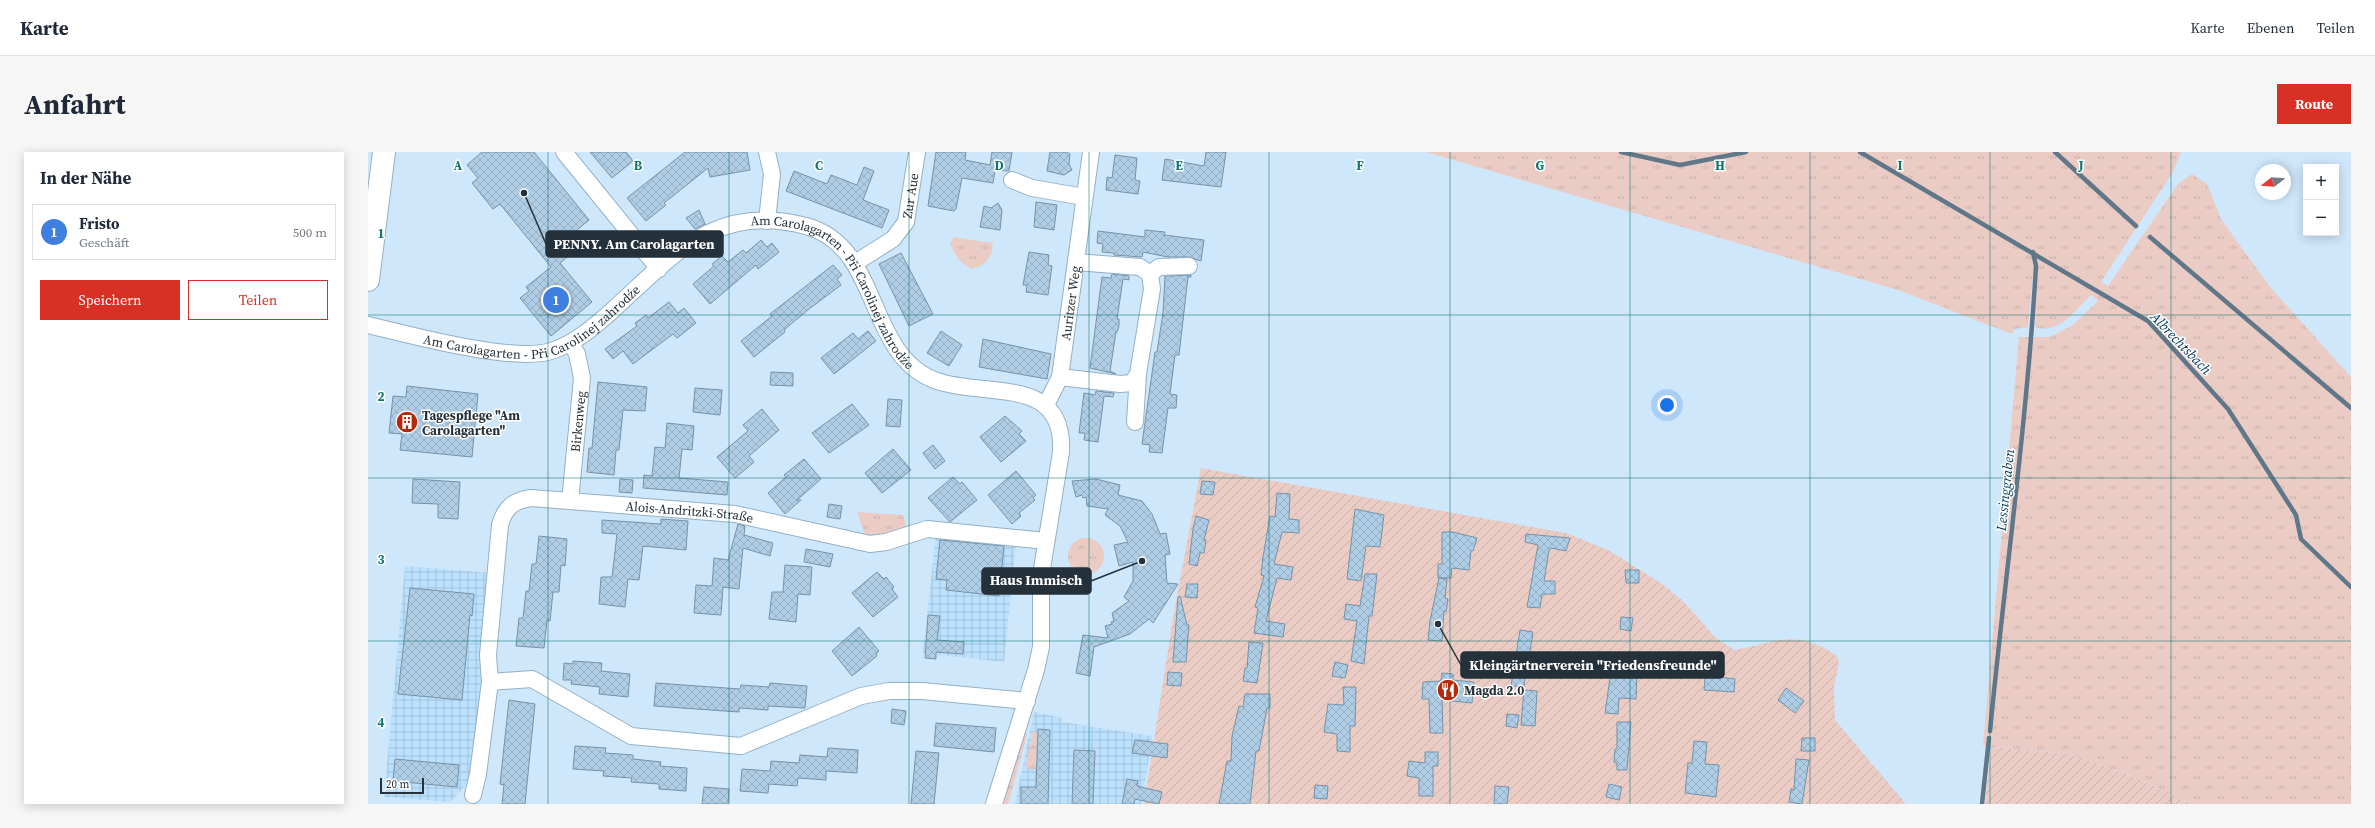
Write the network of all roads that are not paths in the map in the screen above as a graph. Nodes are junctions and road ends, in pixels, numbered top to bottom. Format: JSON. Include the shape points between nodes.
{"nodes":[{"id":1,"x":384,"y":152,"type":"edge"},
{"id":2,"x":564,"y":152,"type":"edge"},
{"id":3,"x":767,"y":152,"type":"edge"},
{"id":4,"x":917,"y":152,"type":"edge"},
{"id":5,"x":1091,"y":152,"type":"edge"},
{"id":6,"x":1012,"y":180,"type":"dead end"},
{"id":7,"x":1084,"y":197,"type":"junction"},
{"id":8,"x":767,"y":221,"type":"junction"},
{"id":9,"x":1076,"y":262,"type":"junction"},
{"id":10,"x":855,"y":263,"type":"junction"},
{"id":11,"x":1189,"y":266,"type":"dead end"},
{"id":12,"x":659,"y":269,"type":"junction"},
{"id":13,"x":1150,"y":274,"type":"junction"},
{"id":14,"x":368,"y":280,"type":"edge"},
{"id":15,"x":368,"y":325,"type":"edge"},
{"id":16,"x":571,"y":343,"type":"junction"},
{"id":17,"x":1138,"y":374,"type":"junction"},
{"id":18,"x":1060,"y":377,"type":"junction"},
{"id":19,"x":1046,"y":405,"type":"junction"},
{"id":20,"x":1135,"y":422,"type":"dead end"},
{"id":21,"x":570,"y":501,"type":"junction"},
{"id":22,"x":1046,"y":541,"type":"junction"},
{"id":23,"x":490,"y":682,"type":"junction"},
{"id":24,"x":1027,"y":701,"type":"junction"},
{"id":25,"x":473,"y":795,"type":"dead end"},
{"id":26,"x":994,"y":804,"type":"edge"}],
"edges":[{"from":1,"to":14,"type":"main road"},
{"from":2,"to":12,"type":"street"},
{"from":3,"to":8,"type":"street","via":[[772,174]]},
{"from":4,"to":10,"type":"street","name":"Zur Aue","via":[[906,222],[893,239]]},
{"from":5,"to":7,"type":"street","name":"Auritzer Weg"},
{"from":6,"to":7,"type":"street","via":[[1032,188]]},
{"from":7,"to":9,"type":"street","name":"Auritzer Weg"},
{"from":8,"to":10,"type":"street","name":"Am Carolagarten - Při Carolinej zahrodźe","via":[[786,222],[819,230],[840,244]]},
{"from":8,"to":12,"type":"street","name":"Am Carolagarten - Při Carolinej zahrodźe","via":[[746,221],[718,227],[699,237]]},
{"from":9,"to":13,"type":"street","via":[[1140,267]]},
{"from":9,"to":18,"type":"street","name":"Auritzer Weg"},
{"from":10,"to":19,"type":"street","name":"Am Carolagarten - Při Carolinej zahrodźe","via":[[897,350],[922,375],[952,385],[1033,397]]},
{"from":11,"to":13,"type":"street","via":[[1159,266]]},
{"from":12,"to":16,"type":"street","name":"Am Carolagarten - Při Carolinej zahrodźe","via":[[605,318]]},
{"from":13,"to":17,"type":"street","via":[[1152,289]]},
{"from":15,"to":16,"type":"street","name":"Am Carolagarten - Při Carolinej zahrodźe","via":[[522,354],[551,351]]},
{"from":16,"to":21,"type":"street","name":"Birkenweg","via":[[577,354],[582,378]]},
{"from":17,"to":18,"type":"street","via":[[1132,383],[1120,384]]},
{"from":17,"to":20,"type":"street"},
{"from":18,"to":19,"type":"street","name":"Auritzer Weg"},
{"from":19,"to":22,"type":"street","via":[[1056,417],[1062,434]]},
{"from":21,"to":22,"type":"street","name":"Alois-Andritzki-Straße","via":[[735,514],[870,544],[886,542],[927,529]]},
{"from":21,"to":23,"type":"street","name":"Alois-Andritzki-Straße","via":[[520,500],[512,503],[502,516],[488,655]]},
{"from":22,"to":24,"type":"street","via":[[1042,575],[1041,647]]},
{"from":23,"to":24,"type":"street","via":[[532,679],[631,736],[741,746],[861,696],[890,691],[922,691]]},
{"from":23,"to":25,"type":"street","name":"Alois-Andritzki-Straße"},
{"from":24,"to":26,"type":"street"}]}
